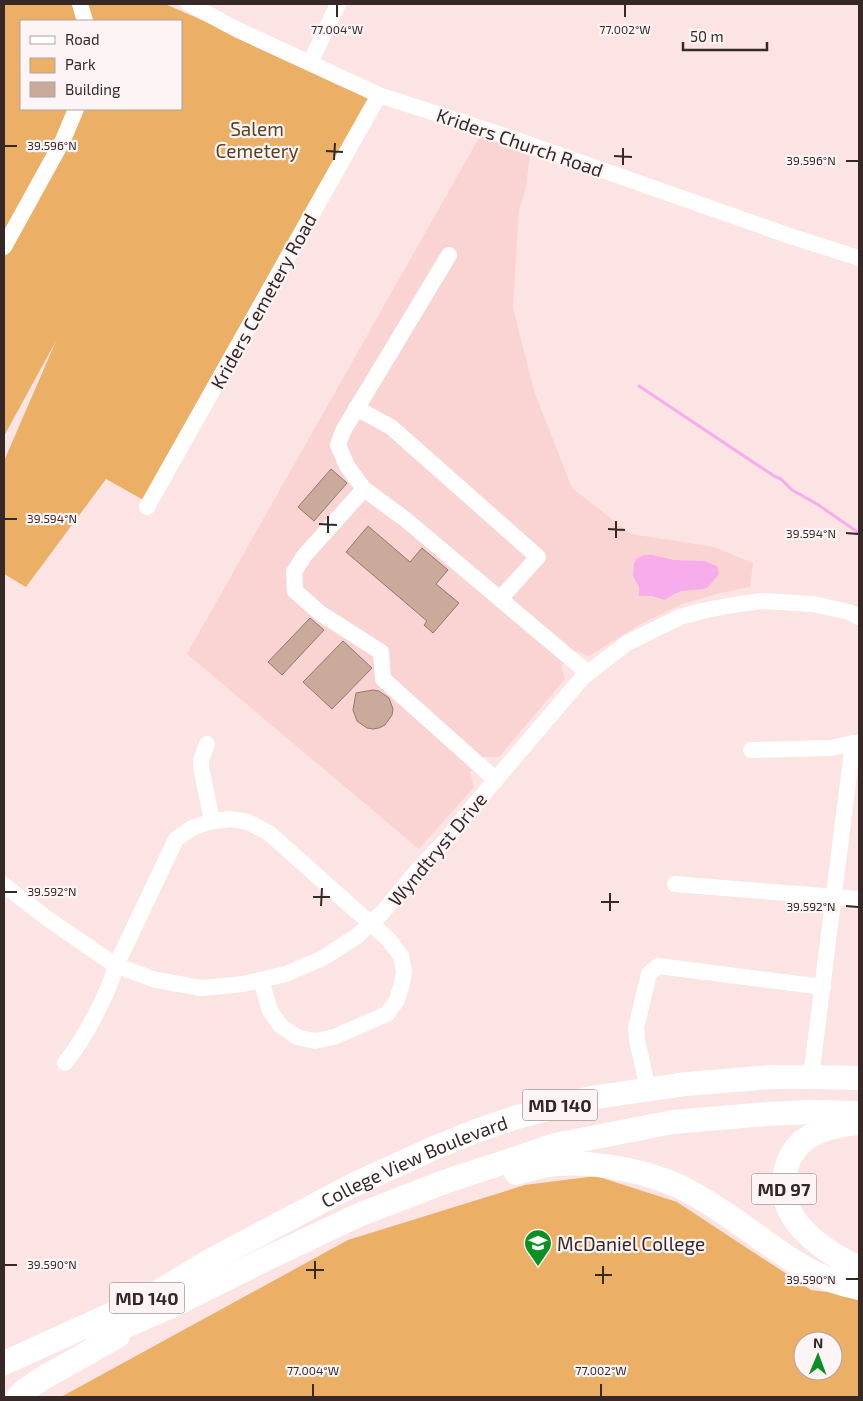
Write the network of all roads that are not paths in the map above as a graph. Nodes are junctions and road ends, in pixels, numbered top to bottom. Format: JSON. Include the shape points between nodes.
{"nodes":[{"id":1,"x":80,"y":4,"type":"edge"},
{"id":2,"x":189,"y":4,"type":"edge"},
{"id":3,"x":338,"y":4,"type":"edge"},
{"id":4,"x":85,"y":20,"type":"edge"},
{"id":5,"x":310,"y":63,"type":"junction"},
{"id":6,"x":379,"y":95,"type":"junction"},
{"id":7,"x":76,"y":110,"type":"edge"},
{"id":8,"x":4,"y":247,"type":"edge"},
{"id":9,"x":449,"y":255,"type":"dead end"},
{"id":10,"x":859,"y":258,"type":"edge"},
{"id":11,"x":356,"y":408,"type":"junction"},
{"id":12,"x":364,"y":489,"type":"junction"},
{"id":13,"x":147,"y":507,"type":"dead end"},
{"id":14,"x":500,"y":599,"type":"junction"},
{"id":15,"x":854,"y":614,"type":"edge"},
{"id":16,"x":588,"y":673,"type":"junction"},
{"id":17,"x":207,"y":744,"type":"dead end"},
{"id":18,"x":856,"y":744,"type":"edge"},
{"id":19,"x":751,"y":750,"type":"dead end"},
{"id":20,"x":496,"y":780,"type":"junction"},
{"id":21,"x":212,"y":821,"type":"junction"},
{"id":22,"x":675,"y":884,"type":"dead end"},
{"id":23,"x":4,"y":885,"type":"edge"},
{"id":24,"x":834,"y":897,"type":"junction"},
{"id":25,"x":859,"y":899,"type":"edge"},
{"id":26,"x":371,"y":923,"type":"junction"},
{"id":27,"x":116,"y":965,"type":"junction"},
{"id":28,"x":261,"y":980,"type":"junction"},
{"id":29,"x":823,"y":987,"type":"junction"},
{"id":30,"x":65,"y":1063,"type":"dead end"},
{"id":31,"x":811,"y":1077,"type":"junction"},
{"id":32,"x":859,"y":1078,"type":"edge"},
{"id":33,"x":648,"y":1089,"type":"junction"},
{"id":34,"x":859,"y":1113,"type":"edge"},
{"id":35,"x":859,"y":1123,"type":"edge"},
{"id":36,"x":859,"y":1267,"type":"edge"},
{"id":37,"x":859,"y":1288,"type":"edge"},
{"id":38,"x":206,"y":1289,"type":"junction"},
{"id":39,"x":172,"y":1306,"type":"junction"},
{"id":40,"x":4,"y":1363,"type":"edge"},
{"id":41,"x":4,"y":1380,"type":"edge"},
{"id":42,"x":18,"y":1397,"type":"edge"}],
"edges":[{"from":1,"to":4,"type":"street"},
{"from":2,"to":5,"type":"street","name":"Kriders Church Road"},
{"from":3,"to":5,"type":"street"},
{"from":5,"to":6,"type":"street","name":"Kriders Church Road"},
{"from":6,"to":10,"type":"street","name":"Kriders Church Road"},
{"from":6,"to":13,"type":"street","name":"Kriders Cemetery Road"},
{"from":7,"to":8,"type":"street","via":[[63,140]]},
{"from":9,"to":11,"type":"street"},
{"from":11,"to":12,"type":"street","via":[[338,445],[347,466]]},
{"from":11,"to":14,"type":"street","via":[[391,427],[538,558]]},
{"from":12,"to":14,"type":"street"},
{"from":12,"to":20,"type":"street","via":[[304,556],[294,572],[295,591],[320,613],[381,652],[384,679]]},
{"from":14,"to":16,"type":"street"},
{"from":15,"to":16,"type":"street","name":"Wyndtryst Drive","via":[[813,604],[763,601],[706,610],[680,617],[627,643]]},
{"from":16,"to":20,"type":"street","name":"Wyndtryst Drive"},
{"from":17,"to":21,"type":"street","via":[[201,767]]},
{"from":18,"to":19,"type":"street","via":[[831,748]]},
{"from":18,"to":24,"type":"street"},
{"from":20,"to":26,"type":"street","name":"Wyndtryst Drive"},
{"from":21,"to":26,"type":"street","via":[[248,822],[269,833]]},
{"from":21,"to":27,"type":"street","via":[[192,828],[176,839]]},
{"from":22,"to":24,"type":"street"},
{"from":23,"to":27,"type":"street","name":"Wyndtryst Drive"},
{"from":24,"to":25,"type":"street"},
{"from":24,"to":29,"type":"street"},
{"from":26,"to":28,"type":"street","name":"Wyndtryst Drive","via":[[324,958],[286,974]]},
{"from":26,"to":28,"type":"street","via":[[401,956],[404,970],[397,1000],[386,1014],[334,1037],[315,1041],[297,1037],[281,1026],[270,1012]]},
{"from":27,"to":28,"type":"street","name":"Wyndtryst Drive","via":[[156,980],[201,988]]},
{"from":27,"to":30,"type":"street","via":[[93,1019]]},
{"from":29,"to":31,"type":"street"},
{"from":29,"to":33,"type":"street","via":[[658,966],[649,974],[636,1028]]},
{"from":31,"to":32,"type":"highway","name":"College View Boulevard","number":"MD 140"},
{"from":31,"to":33,"type":"highway","name":"College View Boulevard","number":"MD 140","via":[[741,1079]]},
{"from":33,"to":40,"type":"highway","name":"College View Boulevard","number":"MD 140","via":[[554,1107],[499,1123],[434,1148],[352,1185],[211,1260],[152,1296]]},
{"from":34,"to":38,"type":"highway","name":"College View Boulevard","number":"MD 140","via":[[741,1115],[673,1122],[555,1145],[361,1214]]},
{"from":35,"to":36,"type":"highway","number":"MD 97","via":[[822,1130],[798,1145],[789,1158],[784,1185],[786,1200],[803,1229],[839,1257]]},
{"from":37,"to":38,"type":"highway","via":[[803,1268],[703,1199],[672,1183],[621,1168],[567,1164],[525,1170],[434,1198]]},
{"from":38,"to":39,"type":"highway","name":"College View Boulevard","number":"MD 140"},
{"from":39,"to":41,"type":"highway","name":"College View Boulevard","number":"MD 140"},
{"from":39,"to":42,"type":"highway","via":[[43,1378]]}]}
